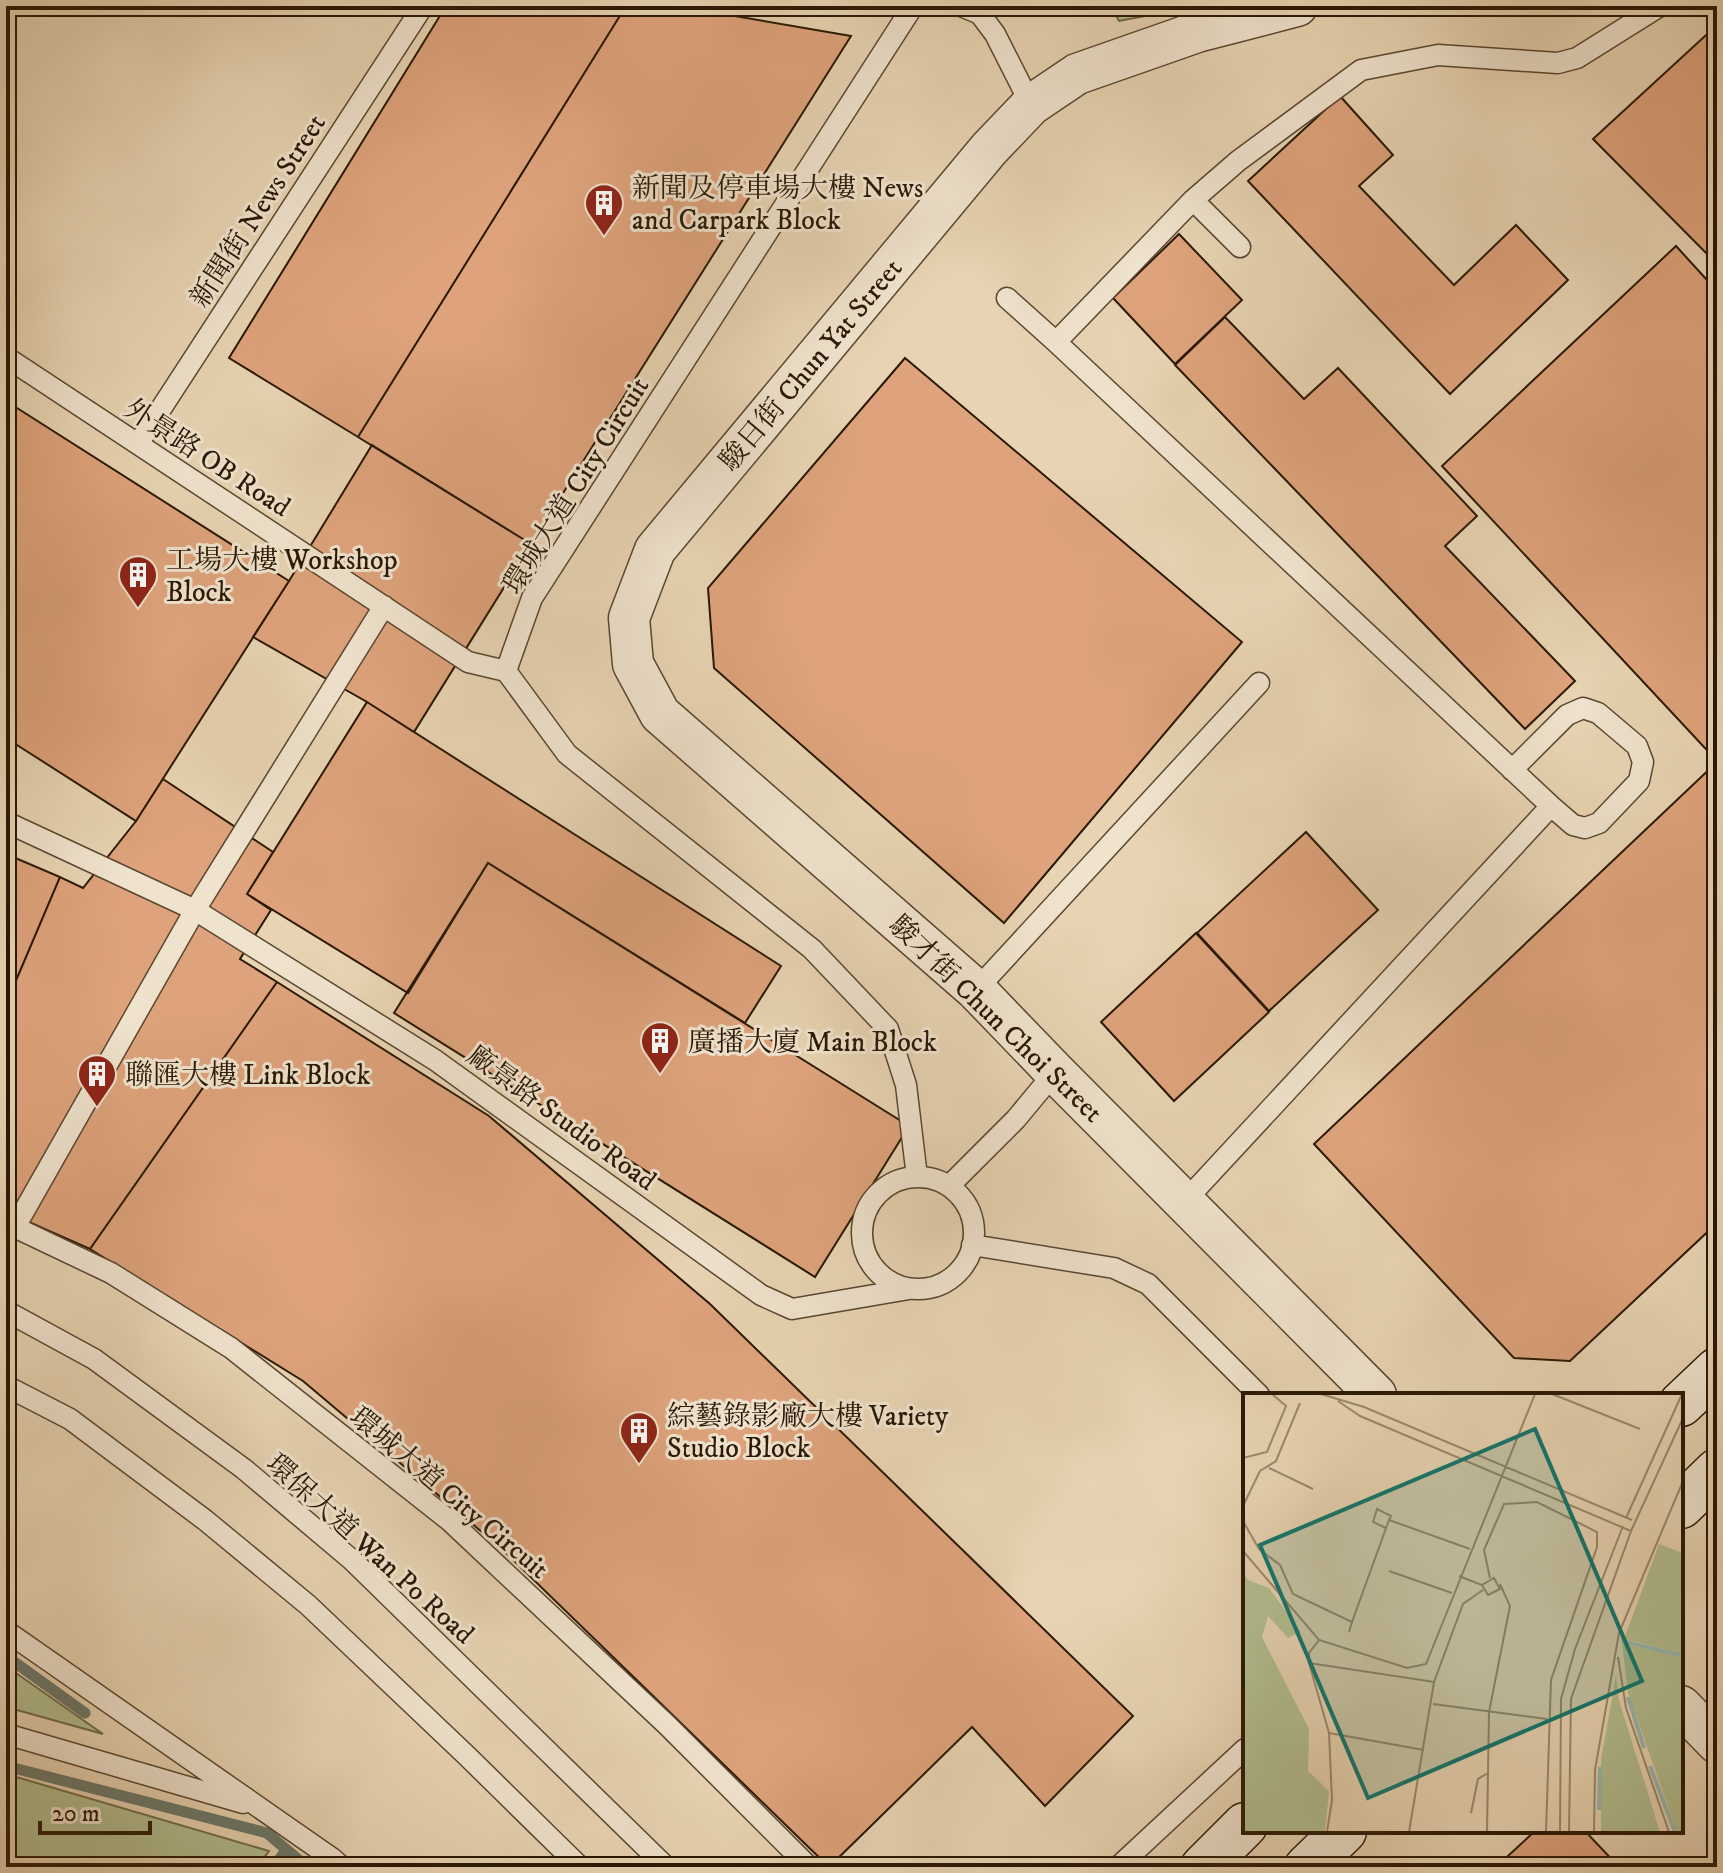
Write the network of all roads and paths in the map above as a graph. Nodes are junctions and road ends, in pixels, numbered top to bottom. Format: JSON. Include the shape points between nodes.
{"nodes":[{"id":1,"x":423,"y":6,"type":"edge"},
{"id":2,"x":913,"y":6,"type":"edge"},
{"id":3,"x":961,"y":6,"type":"edge"},
{"id":4,"x":1297,"y":6,"type":"edge"},
{"id":5,"x":1660,"y":6,"type":"edge"},
{"id":6,"x":1031,"y":105,"type":"junction"},
{"id":7,"x":1193,"y":200,"type":"junction"},
{"id":8,"x":1240,"y":247,"type":"dead end"},
{"id":9,"x":1007,"y":298,"type":"dead end"},
{"id":10,"x":1056,"y":342,"type":"junction"},
{"id":11,"x":6,"y":357,"type":"edge"},
{"id":12,"x":138,"y":444,"type":"junction"},
{"id":13,"x":655,"y":550,"type":"joint"},
{"id":14,"x":384,"y":606,"type":"junction"},
{"id":15,"x":506,"y":671,"type":"junction"},
{"id":16,"x":1259,"y":683,"type":"dead end"},
{"id":17,"x":1512,"y":770,"type":"junction"},
{"id":18,"x":1551,"y":806,"type":"junction"},
{"id":19,"x":6,"y":822,"type":"edge"},
{"id":20,"x":195,"y":910,"type":"junction"},
{"id":21,"x":976,"y":990,"type":"junction"},
{"id":22,"x":1055,"y":1072,"type":"junction"},
{"id":23,"x":917,"y":1177,"type":"junction"},
{"id":24,"x":949,"y":1186,"type":"junction"},
{"id":25,"x":1184,"y":1202,"type":"junction"},
{"id":26,"x":10,"y":1225,"type":"edge"},
{"id":27,"x":972,"y":1245,"type":"junction"},
{"id":28,"x":909,"y":1289,"type":"junction"},
{"id":29,"x":6,"y":1311,"type":"edge"},
{"id":30,"x":1717,"y":1370,"type":"edge"},
{"id":31,"x":6,"y":1386,"type":"edge"},
{"id":32,"x":1257,"y":1393,"type":"edge"},
{"id":33,"x":1374,"y":1393,"type":"edge"},
{"id":34,"x":1683,"y":1402,"type":"edge"},
{"id":35,"x":1717,"y":1471,"type":"edge"},
{"id":36,"x":1683,"y":1504,"type":"edge"},
{"id":37,"x":6,"y":1631,"type":"edge"},
{"id":38,"x":1683,"y":1708,"type":"edge"},
{"id":39,"x":6,"y":1734,"type":"edge"},
{"id":40,"x":1717,"y":1743,"type":"edge"},
{"id":41,"x":1243,"y":1751,"type":"edge"},
{"id":42,"x":262,"y":1809,"type":"junction"},
{"id":43,"x":1243,"y":1827,"type":"edge"},
{"id":44,"x":1342,"y":1833,"type":"edge"},
{"id":45,"x":342,"y":1867,"type":"edge"},
{"id":46,"x":580,"y":1867,"type":"edge"},
{"id":47,"x":666,"y":1867,"type":"edge"},
{"id":48,"x":809,"y":1867,"type":"edge"},
{"id":49,"x":1118,"y":1867,"type":"edge"},
{"id":50,"x":1203,"y":1867,"type":"edge"},
{"id":51,"x":1307,"y":1867,"type":"edge"}],
"edges":[{"from":1,"to":12,"type":"lane","name":"新聞街 News Street"},
{"from":2,"to":15,"type":"lane","name":"環城大道 City Circuit","via":[[532,598]]},
{"from":3,"to":6,"type":"lane","via":[[980,14],[995,34]]},
{"from":4,"to":6,"type":"street","name":"駿日街 Chun Yat Street","via":[[1197,32],[1077,74]]},
{"from":5,"to":7,"type":"lane","via":[[1577,58],[1558,63],[1438,55],[1361,70]]},
{"from":6,"to":13,"type":"street","name":"駿日街 Chun Yat Street"},
{"from":7,"to":8,"type":"lane"},
{"from":7,"to":10,"type":"lane"},
{"from":9,"to":10,"type":"lane"},
{"from":10,"to":17,"type":"lane"},
{"from":11,"to":12,"type":"lane","name":"外景路 OB Road"},
{"from":12,"to":14,"type":"lane","name":"外景路 OB Road"},
{"from":13,"to":21,"type":"street","name":"駿才街 Chun Choi Street","via":[[629,618],[633,664],[660,714]]},
{"from":14,"to":15,"type":"lane","name":"外景路 OB Road","via":[[468,662]]},
{"from":14,"to":20,"type":"lane"},
{"from":15,"to":23,"type":"lane","via":[[567,754],[812,949],[888,1029],[906,1085]]},
{"from":16,"to":21,"type":"lane"},
{"from":17,"to":18,"type":"lane"},
{"from":17,"to":18,"type":"lane","via":[[1567,715],[1583,708],[1598,713],[1637,746],[1643,762],[1639,781],[1599,823],[1573,825]]},
{"from":18,"to":25,"type":"lane"},
{"from":19,"to":20,"type":"lane","name":"廠景路 Studio Road"},
{"from":20,"to":26,"type":"lane"},
{"from":20,"to":28,"type":"lane","name":"廠景路 Studio Road","via":[[435,1060],[761,1295],[792,1309]]},
{"from":21,"to":22,"type":"street","name":"駿才街 Chun Choi Street"},
{"from":22,"to":24,"type":"lane"},
{"from":22,"to":25,"type":"street","name":"駿才街 Chun Choi Street"},
{"from":23,"to":24,"type":"lane"},
{"from":23,"to":28,"type":"lane","via":[[903,1178],[879,1192],[861,1230],[874,1269]]},
{"from":24,"to":27,"type":"lane","via":[[970,1212]]},
{"from":25,"to":33,"type":"street","name":"駿才街 Chun Choi Street"},
{"from":26,"to":48,"type":"lane","name":"環城大道 City Circuit","via":[[111,1273],[231,1348],[450,1521]]},
{"from":27,"to":28,"type":"lane","via":[[949,1280]]},
{"from":27,"to":32,"type":"lane","via":[[1114,1268],[1148,1284]]},
{"from":29,"to":47,"type":"lane","name":"環保大道 Wan Po Road","via":[[94,1359],[244,1469],[340,1550]]},
{"from":30,"to":34,"type":"street"},
{"from":31,"to":46,"type":"lane","via":[[70,1419],[308,1605]]},
{"from":35,"to":36,"type":"street"},
{"from":37,"to":42,"type":"lane"},
{"from":38,"to":40,"type":"street"},
{"from":39,"to":42,"type":"lane"},
{"from":41,"to":49,"type":"lane"},
{"from":42,"to":45,"type":"lane"},
{"from":43,"to":50,"type":"street"},
{"from":44,"to":51,"type":"street"}]}
